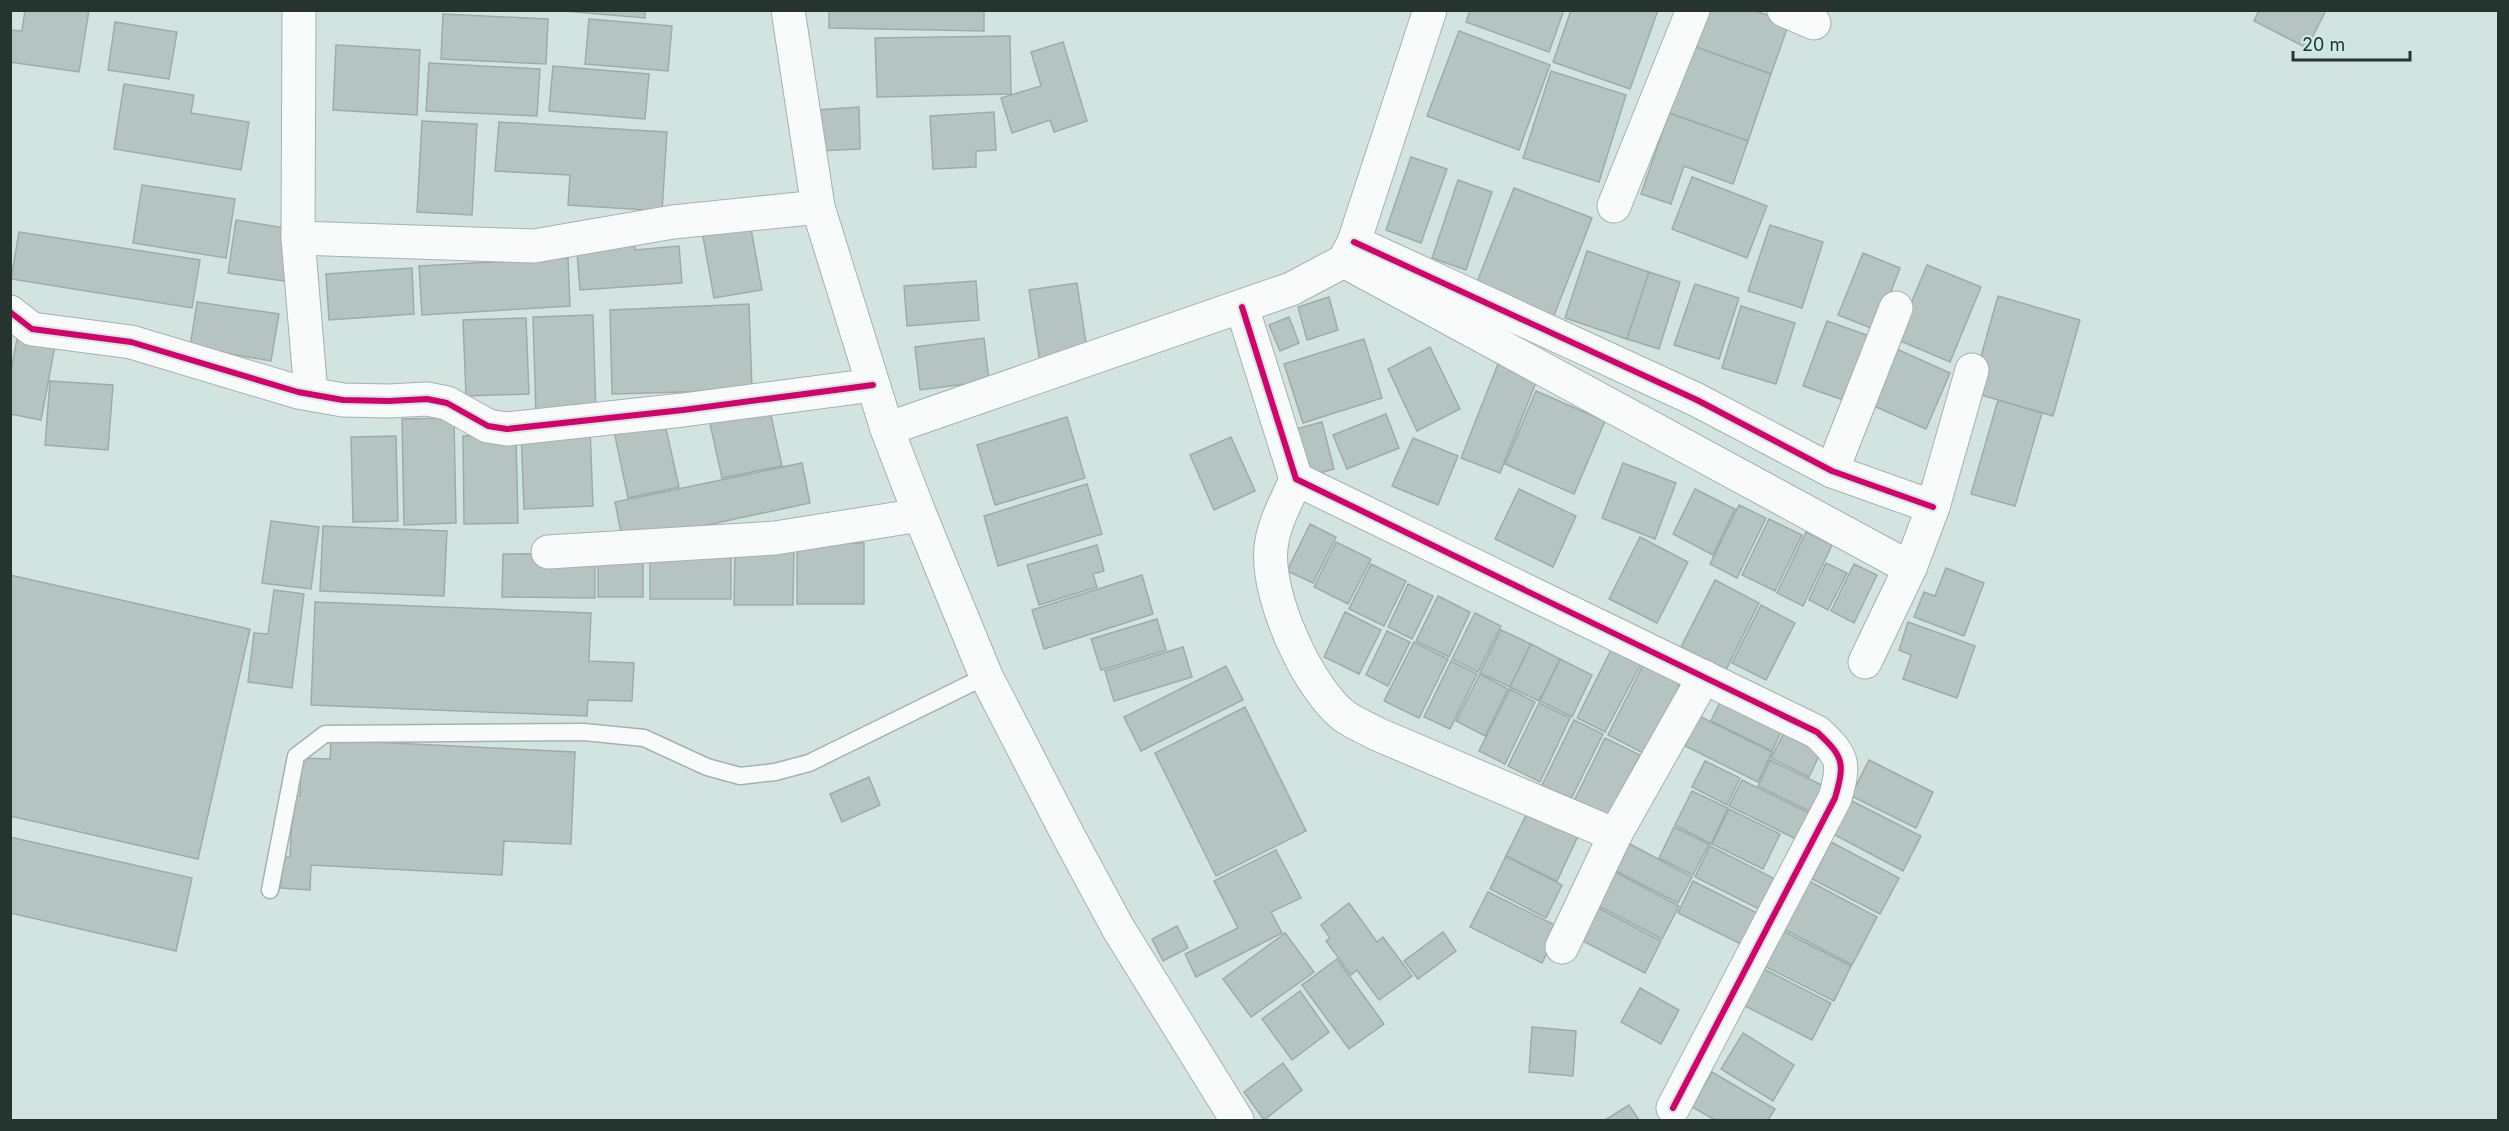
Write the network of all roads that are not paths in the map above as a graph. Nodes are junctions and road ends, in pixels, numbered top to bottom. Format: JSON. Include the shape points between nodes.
{"nodes":[{"id":1,"x":299,"y":10,"type":"edge"},
{"id":2,"x":788,"y":10,"type":"edge"},
{"id":3,"x":1430,"y":10,"type":"edge"},
{"id":4,"x":1693,"y":10,"type":"edge"},
{"id":5,"x":1784,"y":10,"type":"edge"},
{"id":6,"x":1814,"y":22,"type":"dead end"},
{"id":7,"x":1614,"y":206,"type":"dead end"},
{"id":8,"x":818,"y":207,"type":"junction"},
{"id":9,"x":298,"y":238,"type":"junction"},
{"id":10,"x":1349,"y":252,"type":"junction"},
{"id":11,"x":1242,"y":307,"type":"junction"},
{"id":12,"x":1896,"y":308,"type":"dead end"},
{"id":13,"x":10,"y":312,"type":"edge"},
{"id":14,"x":1972,"y":370,"type":"dead end"},
{"id":15,"x":873,"y":384,"type":"junction"},
{"id":16,"x":311,"y":394,"type":"junction"},
{"id":17,"x":887,"y":429,"type":"junction"},
{"id":18,"x":1832,"y":471,"type":"junction"},
{"id":19,"x":1296,"y":479,"type":"junction"},
{"id":20,"x":1933,"y":507,"type":"junction"},
{"id":21,"x":920,"y":515,"type":"junction"},
{"id":22,"x":548,"y":552,"type":"dead end"},
{"id":23,"x":1910,"y":568,"type":"junction"},
{"id":24,"x":1865,"y":662,"type":"dead end"},
{"id":25,"x":986,"y":676,"type":"junction"},
{"id":26,"x":1704,"y":677,"type":"junction"},
{"id":27,"x":1615,"y":835,"type":"junction"},
{"id":28,"x":270,"y":890,"type":"dead end"},
{"id":29,"x":1562,"y":947,"type":"dead end"},
{"id":30,"x":1673,"y":1108,"type":"dead end"},
{"id":31,"x":1237,"y":1120,"type":"edge"}],
"edges":[{"from":1,"to":9,"type":"street"},
{"from":2,"to":8,"type":"street"},
{"from":3,"to":10,"type":"street"},
{"from":4,"to":7,"type":"street"},
{"from":5,"to":6,"type":"street"},
{"from":8,"to":9,"type":"street","via":[[673,222],[534,246]]},
{"from":8,"to":15,"type":"street"},
{"from":9,"to":16,"type":"street"},
{"from":10,"to":11,"type":"street","via":[[1292,289]]},
{"from":10,"to":18,"type":"street","via":[[1697,400]]},
{"from":10,"to":23,"type":"street"},
{"from":11,"to":17,"type":"street"},
{"from":11,"to":19,"type":"street"},
{"from":12,"to":18,"type":"street"},
{"from":13,"to":16,"type":"street","via":[[32,329],[131,342]]},
{"from":14,"to":20,"type":"street"},
{"from":15,"to":16,"type":"street","via":[[507,429],[488,426],[447,403],[427,399],[343,400]]},
{"from":15,"to":17,"type":"street"},
{"from":17,"to":21,"type":"street"},
{"from":18,"to":20,"type":"street"},
{"from":19,"to":26,"type":"street"},
{"from":19,"to":27,"type":"street","via":[[1277,522],[1271,548],[1273,582],[1280,612],[1316,686],[1345,716],[1377,734]]},
{"from":20,"to":23,"type":"street"},
{"from":21,"to":22,"type":"street","via":[[775,538]]},
{"from":21,"to":25,"type":"street"},
{"from":23,"to":24,"type":"street"},
{"from":25,"to":28,"type":"lane","via":[[808,762],[775,772],[740,776],[707,767],[644,738],[584,732],[325,734],[296,756]]},
{"from":25,"to":31,"type":"street","via":[[1118,928]]},
{"from":26,"to":27,"type":"street"},
{"from":26,"to":30,"type":"street","via":[[1817,732],[1837,750],[1843,772],[1835,798]]},
{"from":27,"to":29,"type":"street"}]}
